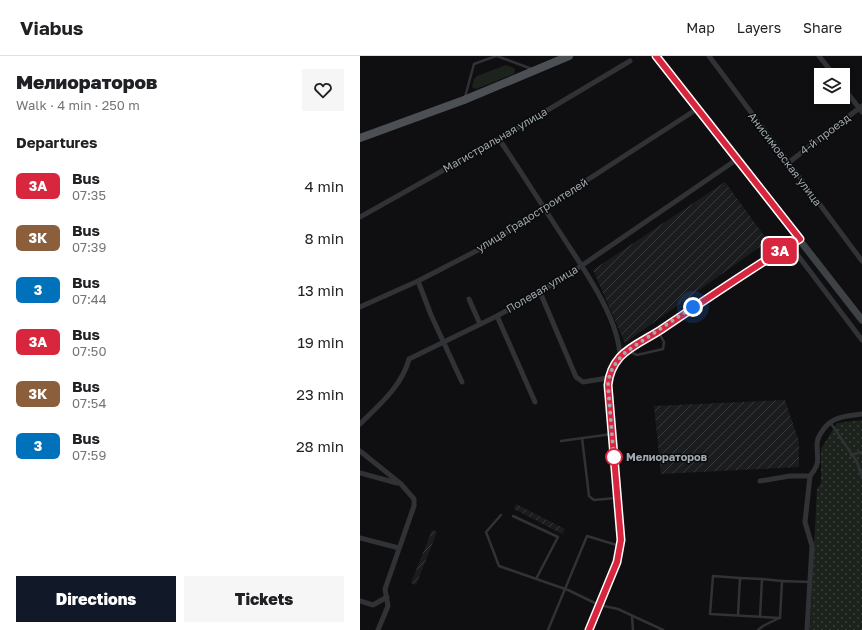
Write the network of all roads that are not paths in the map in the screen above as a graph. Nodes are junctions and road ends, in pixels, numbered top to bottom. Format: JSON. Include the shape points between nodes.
{"nodes":[{"id":1,"x":496,"y":56,"type":"edge"},
{"id":2,"x":568,"y":56,"type":"edge"},
{"id":3,"x":656,"y":56,"type":"edge"},
{"id":4,"x":709,"y":56,"type":"edge"},
{"id":5,"x":819,"y":56,"type":"edge"},
{"id":6,"x":630,"y":61,"type":"dead end"},
{"id":7,"x":828,"y":68,"type":"edge"},
{"id":8,"x":536,"y":70,"type":"junction"},
{"id":9,"x":850,"y":96,"type":"edge"},
{"id":10,"x":464,"y":100,"type":"junction"},
{"id":11,"x":697,"y":108,"type":"junction"},
{"id":12,"x":861,"y":109,"type":"edge"},
{"id":13,"x":360,"y":138,"type":"edge"},
{"id":14,"x":499,"y":139,"type":"junction"},
{"id":15,"x":736,"y":160,"type":"junction"},
{"id":16,"x":788,"y":162,"type":"junction"},
{"id":17,"x":544,"y":208,"type":"junction"},
{"id":18,"x":360,"y":217,"type":"edge"},
{"id":19,"x":800,"y":239,"type":"junction"},
{"id":20,"x":790,"y":245,"type":"junction"},
{"id":21,"x":862,"y":261,"type":"edge"},
{"id":22,"x":581,"y":266,"type":"junction"},
{"id":23,"x":418,"y":281,"type":"junction"},
{"id":24,"x":540,"y":292,"type":"junction"},
{"id":25,"x":469,"y":300,"type":"dead end"},
{"id":26,"x":360,"y":308,"type":"edge"},
{"id":27,"x":497,"y":316,"type":"junction"},
{"id":28,"x":862,"y":320,"type":"edge"},
{"id":29,"x":480,"y":324,"type":"junction"},
{"id":30,"x":658,"y":332,"type":"junction"},
{"id":31,"x":862,"y":340,"type":"edge"},
{"id":32,"x":443,"y":341,"type":"junction"},
{"id":33,"x":627,"y":351,"type":"junction"},
{"id":34,"x":620,"y":357,"type":"junction"},
{"id":35,"x":608,"y":378,"type":"junction"},
{"id":36,"x":462,"y":382,"type":"dead end"},
{"id":37,"x":535,"y":402,"type":"dead end"},
{"id":38,"x":862,"y":414,"type":"edge"},
{"id":39,"x":829,"y":422,"type":"junction"},
{"id":40,"x":360,"y":424,"type":"edge"},
{"id":41,"x":612,"y":434,"type":"junction"},
{"id":42,"x":582,"y":438,"type":"junction"},
{"id":43,"x":561,"y":441,"type":"dead end"},
{"id":44,"x":360,"y":451,"type":"edge"},
{"id":45,"x":862,"y":452,"type":"edge"},
{"id":46,"x":851,"y":454,"type":"junction"},
{"id":47,"x":360,"y":473,"type":"edge"},
{"id":48,"x":810,"y":476,"type":"junction"},
{"id":49,"x":862,"y":478,"type":"edge"},
{"id":50,"x":760,"y":481,"type":"dead end"},
{"id":51,"x":401,"y":484,"type":"junction"},
{"id":52,"x":618,"y":498,"type":"junction"},
{"id":53,"x":501,"y":515,"type":"dead end"},
{"id":54,"x":513,"y":516,"type":"dead end"},
{"id":55,"x":360,"y":538,"type":"edge"},
{"id":56,"x":620,"y":546,"type":"junction"},
{"id":57,"x":399,"y":548,"type":"junction"},
{"id":58,"x":740,"y":578,"type":"junction"},
{"id":59,"x":536,"y":579,"type":"junction"},
{"id":60,"x":762,"y":580,"type":"junction"},
{"id":61,"x":782,"y":581,"type":"junction"},
{"id":62,"x":810,"y":582,"type":"junction"},
{"id":63,"x":565,"y":589,"type":"junction"},
{"id":64,"x":387,"y":597,"type":"junction"},
{"id":65,"x":360,"y":601,"type":"edge"},
{"id":66,"x":599,"y":606,"type":"junction"},
{"id":67,"x":632,"y":616,"type":"junction"},
{"id":68,"x":738,"y":616,"type":"junction"},
{"id":69,"x":760,"y":617,"type":"junction"},
{"id":70,"x":780,"y":618,"type":"junction"},
{"id":71,"x":378,"y":630,"type":"edge"},
{"id":72,"x":548,"y":630,"type":"edge"},
{"id":73,"x":589,"y":630,"type":"edge"},
{"id":74,"x":633,"y":630,"type":"edge"},
{"id":75,"x":663,"y":630,"type":"edge"},
{"id":76,"x":758,"y":630,"type":"edge"},
{"id":77,"x":807,"y":630,"type":"edge"}],
"edges":[{"from":1,"to":8,"type":"lane"},
{"from":1,"to":10,"type":"lane","via":[[474,64]]},
{"from":2,"to":8,"type":"main road"},
{"from":3,"to":11,"type":"street"},
{"from":4,"to":16,"type":"street","name":"Анисимовская улица"},
{"from":5,"to":7,"type":"street"},
{"from":6,"to":14,"type":"street","name":"Магистральная улица"},
{"from":8,"to":10,"type":"main road"},
{"from":9,"to":12,"type":"street"},
{"from":10,"to":13,"type":"main road"},
{"from":11,"to":15,"type":"street"},
{"from":11,"to":17,"type":"street","name":"улица Градостроителей"},
{"from":12,"to":16,"type":"street","name":"4-й проезд"},
{"from":14,"to":17,"type":"street"},
{"from":14,"to":18,"type":"street","name":"Магистральная улица"},
{"from":15,"to":19,"type":"street"},
{"from":15,"to":22,"type":"street","name":"Полевая улица"},
{"from":16,"to":21,"type":"street","name":"Анисимовская улица"},
{"from":17,"to":22,"type":"street"},
{"from":17,"to":23,"type":"street","name":"улица Градостроителей","via":[[482,248]]},
{"from":19,"to":20,"type":"street"},
{"from":19,"to":28,"type":"street"},
{"from":20,"to":30,"type":"street"},
{"from":20,"to":31,"type":"street"},
{"from":22,"to":24,"type":"street","name":"Полевая улица"},
{"from":22,"to":34,"type":"street","via":[[612,324],[620,346]]},
{"from":23,"to":26,"type":"street","name":"улица Градостроителей"},
{"from":23,"to":32,"type":"street"},
{"from":24,"to":27,"type":"street","name":"Полевая улица"},
{"from":24,"to":35,"type":"street","via":[[576,377],[583,382]]},
{"from":25,"to":29,"type":"street"},
{"from":27,"to":29,"type":"street","name":"Полевая улица"},
{"from":27,"to":37,"type":"street"},
{"from":29,"to":32,"type":"street","name":"Полевая улица"},
{"from":30,"to":33,"type":"street"},
{"from":30,"to":33,"type":"lane","via":[[664,342],[663,350],[637,355]]},
{"from":32,"to":36,"type":"street"},
{"from":32,"to":40,"type":"street","name":"Полевая улица","via":[[409,359],[406,370],[389,395]]},
{"from":33,"to":34,"type":"street"},
{"from":34,"to":35,"type":"street"},
{"from":35,"to":41,"type":"street"},
{"from":38,"to":39,"type":"street","via":[[835,418]]},
{"from":39,"to":46,"type":"lane"},
{"from":39,"to":48,"type":"street","via":[[819,435],[818,459],[816,468]]},
{"from":41,"to":42,"type":"lane"},
{"from":41,"to":52,"type":"street"},
{"from":42,"to":43,"type":"lane"},
{"from":42,"to":52,"type":"lane","via":[[589,496],[594,500]]},
{"from":44,"to":51,"type":"street"},
{"from":45,"to":46,"type":"lane"},
{"from":46,"to":49,"type":"lane","via":[[857,462]]},
{"from":47,"to":51,"type":"street"},
{"from":48,"to":50,"type":"street"},
{"from":48,"to":62,"type":"street","via":[[805,522],[812,546]]},
{"from":51,"to":57,"type":"street","via":[[414,499],[414,506]]},
{"from":52,"to":56,"type":"street"},
{"from":53,"to":59,"type":"lane","via":[[486,532],[499,566]]},
{"from":54,"to":59,"type":"lane","via":[[558,537]]},
{"from":55,"to":57,"type":"street"},
{"from":56,"to":63,"type":"lane","via":[[587,536]]},
{"from":56,"to":66,"type":"street","via":[[617,562]]},
{"from":57,"to":64,"type":"street","via":[[385,589]]},
{"from":58,"to":60,"type":"lane"},
{"from":58,"to":68,"type":"lane"},
{"from":58,"to":68,"type":"lane","via":[[713,576],[710,614]]},
{"from":59,"to":63,"type":"lane"},
{"from":60,"to":61,"type":"lane"},
{"from":60,"to":69,"type":"lane"},
{"from":61,"to":62,"type":"lane"},
{"from":61,"to":70,"type":"lane"},
{"from":62,"to":77,"type":"street"},
{"from":63,"to":66,"type":"lane"},
{"from":63,"to":72,"type":"lane"},
{"from":64,"to":65,"type":"street","via":[[372,605]]},
{"from":64,"to":71,"type":"street","via":[[388,606]]},
{"from":66,"to":67,"type":"lane"},
{"from":66,"to":73,"type":"street"},
{"from":67,"to":74,"type":"lane"},
{"from":67,"to":75,"type":"lane"},
{"from":68,"to":69,"type":"lane"},
{"from":69,"to":70,"type":"lane"},
{"from":70,"to":76,"type":"lane"}]}
